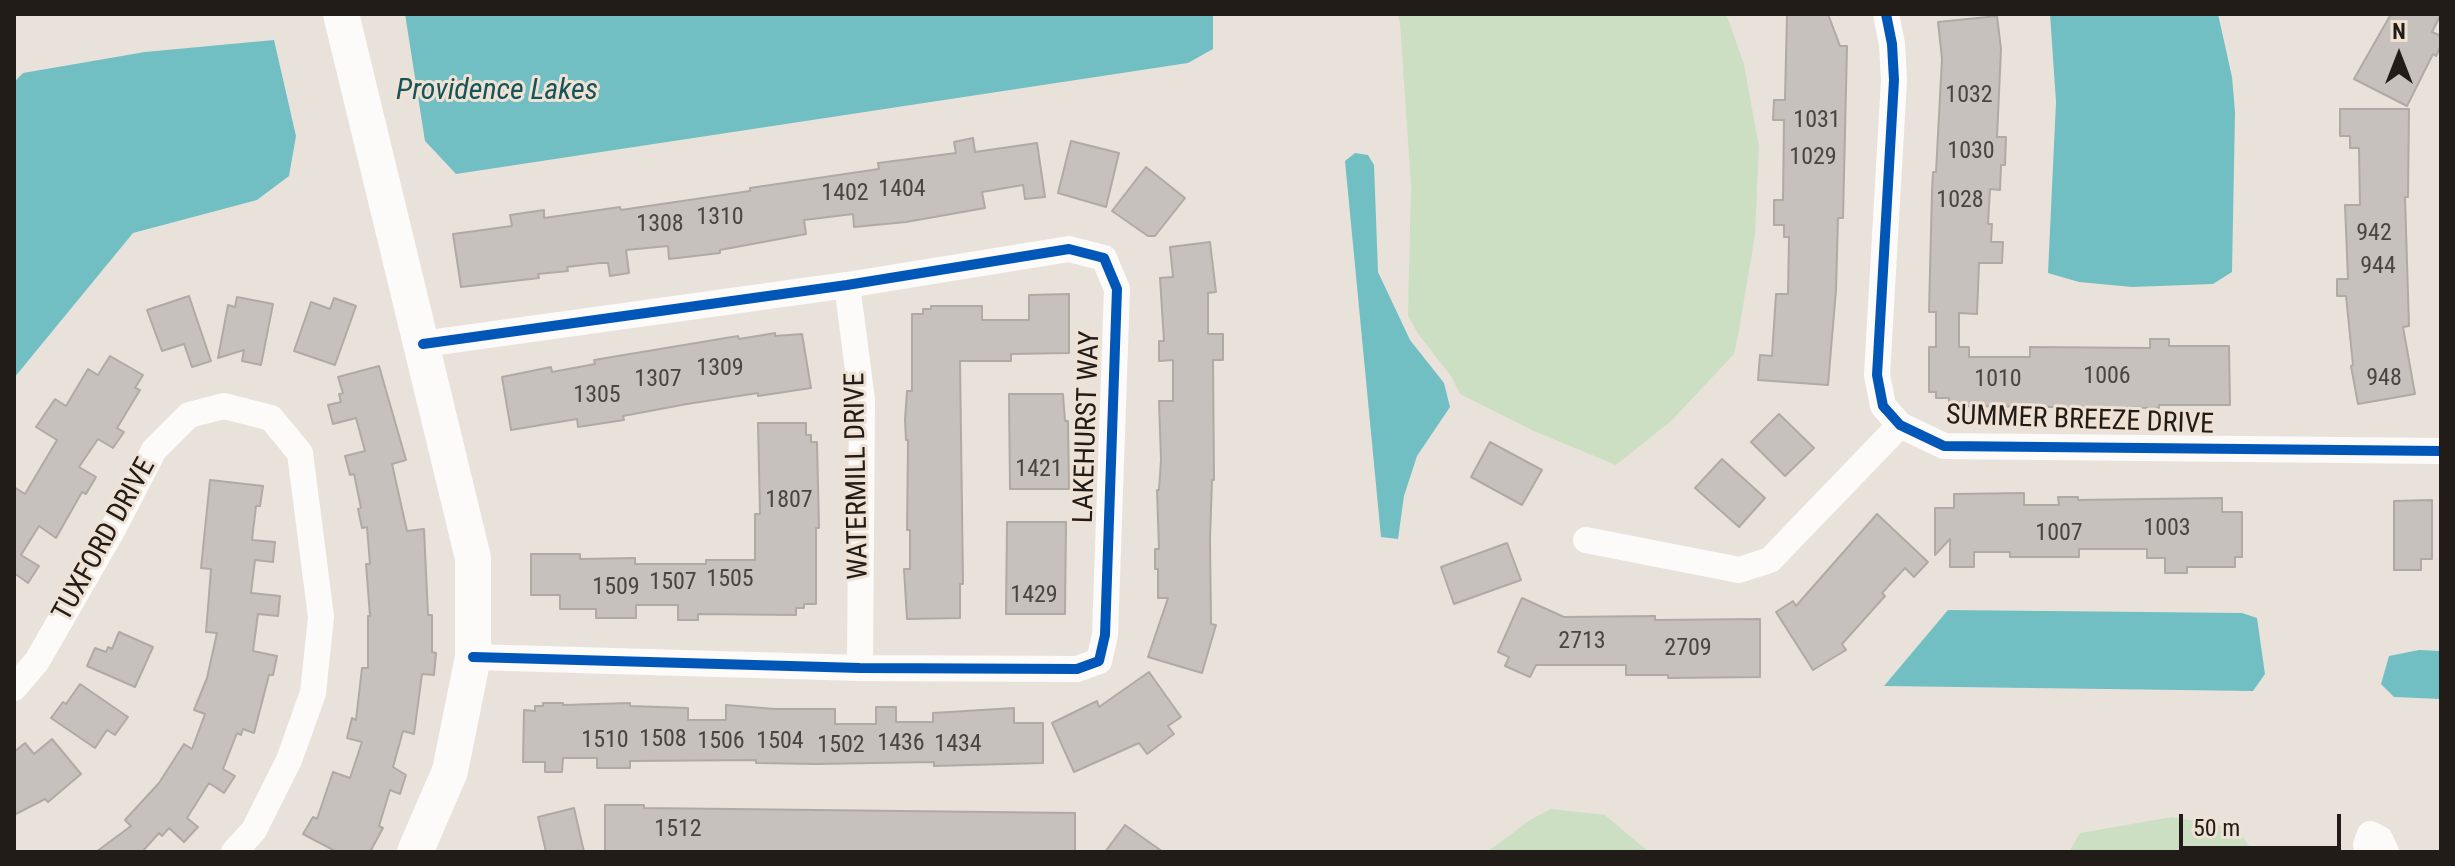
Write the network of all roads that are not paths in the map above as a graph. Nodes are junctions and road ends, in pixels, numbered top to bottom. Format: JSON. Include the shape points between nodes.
{"nodes":[{"id":1,"x":341,"y":14,"type":"edge"},
{"id":2,"x":1886,"y":14,"type":"edge"},
{"id":3,"x":847,"y":285,"type":"junction"},
{"id":4,"x":423,"y":344,"type":"junction"},
{"id":5,"x":1900,"y":425,"type":"junction"},
{"id":6,"x":2441,"y":451,"type":"edge"},
{"id":7,"x":1586,"y":540,"type":"dead end"},
{"id":8,"x":473,"y":657,"type":"junction"},
{"id":9,"x":860,"y":668,"type":"junction"},
{"id":10,"x":14,"y":688,"type":"edge"},
{"id":11,"x":234,"y":852,"type":"edge"},
{"id":12,"x":415,"y":852,"type":"edge"},
{"id":13,"x":2370,"y":852,"type":"edge"},
{"id":14,"x":2386,"y":852,"type":"edge"}],
"edges":[{"from":1,"to":4,"type":"street"},
{"from":2,"to":5,"type":"street","via":[[1894,80],[1877,375],[1883,406]]},
{"from":3,"to":4,"type":"street","name":"LAKEHURST WAY"},
{"from":3,"to":9,"type":"street","name":"WATERMILL DRIVE","via":[[862,400]]},
{"from":3,"to":9,"type":"street","name":"LAKEHURST WAY","via":[[1069,249],[1104,258],[1117,289],[1105,635],[1099,661],[1077,669]]},
{"from":4,"to":8,"type":"street","via":[[473,558]]},
{"from":5,"to":6,"type":"street","name":"SUMMER BREEZE DRIVE","via":[[1944,446]]},
{"from":5,"to":7,"type":"street","via":[[1770,560],[1739,570]]},
{"from":8,"to":9,"type":"street","name":"LAKEHURST WAY"},
{"from":8,"to":12,"type":"street","via":[[450,771]]},
{"from":10,"to":11,"type":"street","name":"TUXFORD DRIVE","via":[[37,661],[154,450],[189,415],[224,406],[271,418],[300,453],[321,617],[313,693],[289,760],[254,830]]},
{"from":13,"to":14,"type":"street","via":[[2370,834],[2380,839]]}]}
